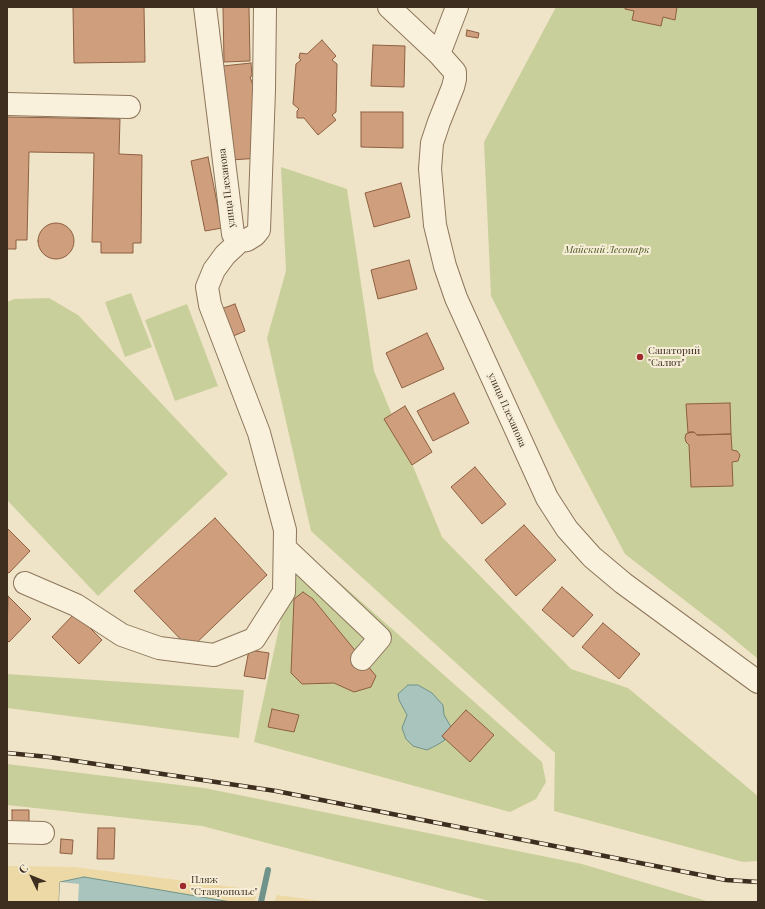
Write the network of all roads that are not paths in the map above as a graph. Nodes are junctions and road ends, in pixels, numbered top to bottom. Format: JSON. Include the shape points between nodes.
{"nodes":[{"id":1,"x":205,"y":7,"type":"edge"},
{"id":2,"x":265,"y":7,"type":"edge"},
{"id":3,"x":389,"y":7,"type":"edge"},
{"id":4,"x":457,"y":7,"type":"edge"},
{"id":5,"x":439,"y":54,"type":"junction"},
{"id":6,"x":7,"y":104,"type":"edge"},
{"id":7,"x":129,"y":107,"type":"dead end"},
{"id":8,"x":240,"y":241,"type":"junction"},
{"id":9,"x":285,"y":548,"type":"junction"},
{"id":10,"x":24,"y":583,"type":"dead end"},
{"id":11,"x":362,"y":659,"type":"dead end"},
{"id":12,"x":758,"y":682,"type":"edge"},
{"id":13,"x":7,"y":832,"type":"edge"},
{"id":14,"x":43,"y":833,"type":"dead end"}],
"edges":[{"from":1,"to":8,"type":"street","name":"улица Плеханова","via":[[233,234]]},
{"from":2,"to":8,"type":"street","name":"улица Плеханова","via":[[259,230],[247,240]]},
{"from":3,"to":5,"type":"street","name":"улица Плеханова"},
{"from":4,"to":5,"type":"street"},
{"from":5,"to":12,"type":"street","name":"улица Плеханова","via":[[455,72],[455,79],[432,143],[430,169],[437,232],[445,266],[456,298],[547,498],[567,530],[592,557],[623,584]]},
{"from":6,"to":7,"type":"street"},
{"from":8,"to":9,"type":"street","via":[[214,270],[207,287],[210,305],[259,433],[285,530]]},
{"from":9,"to":10,"type":"street","via":[[284,592],[254,639],[214,656],[159,648],[122,635],[76,605]]},
{"from":9,"to":11,"type":"street","via":[[380,638]]},
{"from":13,"to":14,"type":"street"}]}
